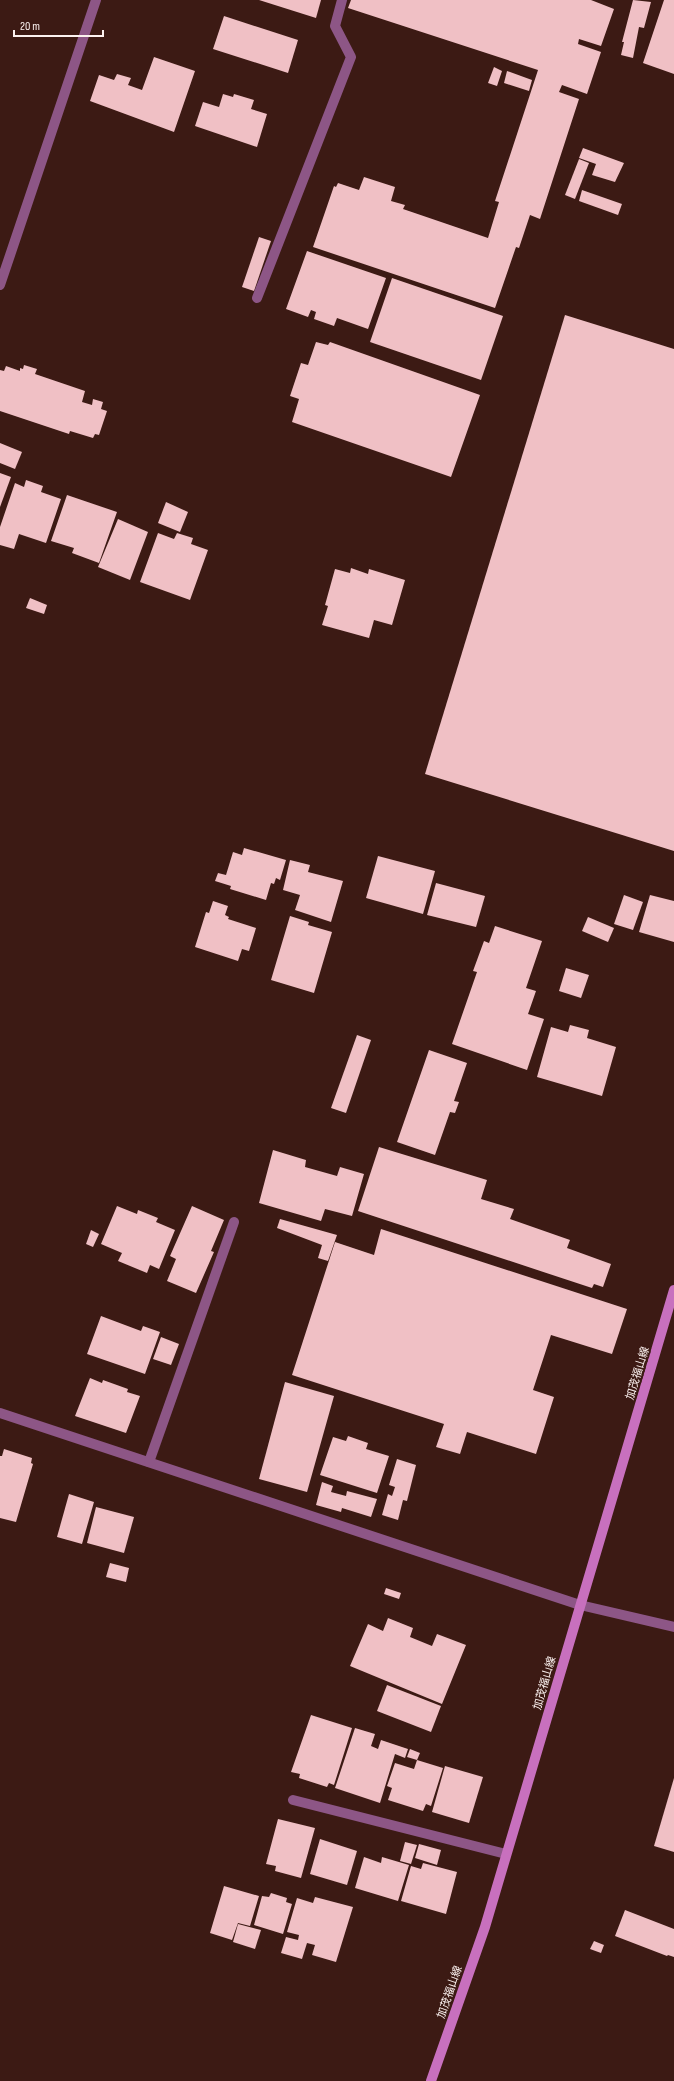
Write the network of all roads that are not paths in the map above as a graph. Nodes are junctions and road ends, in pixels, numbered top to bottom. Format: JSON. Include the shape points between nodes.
{"nodes":[{"id":1,"x":96,"y":0,"type":"edge"},
{"id":2,"x":342,"y":0,"type":"edge"},
{"id":3,"x":0,"y":285,"type":"edge"},
{"id":4,"x":257,"y":298,"type":"dead end"},
{"id":5,"x":234,"y":1222,"type":"dead end"},
{"id":6,"x":674,"y":1290,"type":"edge"},
{"id":7,"x":0,"y":1413,"type":"edge"},
{"id":8,"x":149,"y":1462,"type":"junction"},
{"id":9,"x":580,"y":1605,"type":"junction"},
{"id":10,"x":674,"y":1627,"type":"edge"},
{"id":11,"x":293,"y":1800,"type":"dead end"},
{"id":12,"x":506,"y":1854,"type":"junction"},
{"id":13,"x":431,"y":2081,"type":"edge"}],
"edges":[{"from":1,"to":3,"type":"street"},
{"from":2,"to":4,"type":"street","via":[[335,26],[351,57]]},
{"from":5,"to":8,"type":"street"},
{"from":6,"to":9,"type":"main road","name":"加茂福山線"},
{"from":7,"to":8,"type":"street"},
{"from":8,"to":9,"type":"street"},
{"from":9,"to":10,"type":"street"},
{"from":9,"to":12,"type":"main road","name":"加茂福山線"},
{"from":11,"to":12,"type":"street"},
{"from":12,"to":13,"type":"main road","name":"加茂福山線","via":[[485,1927]]}]}
